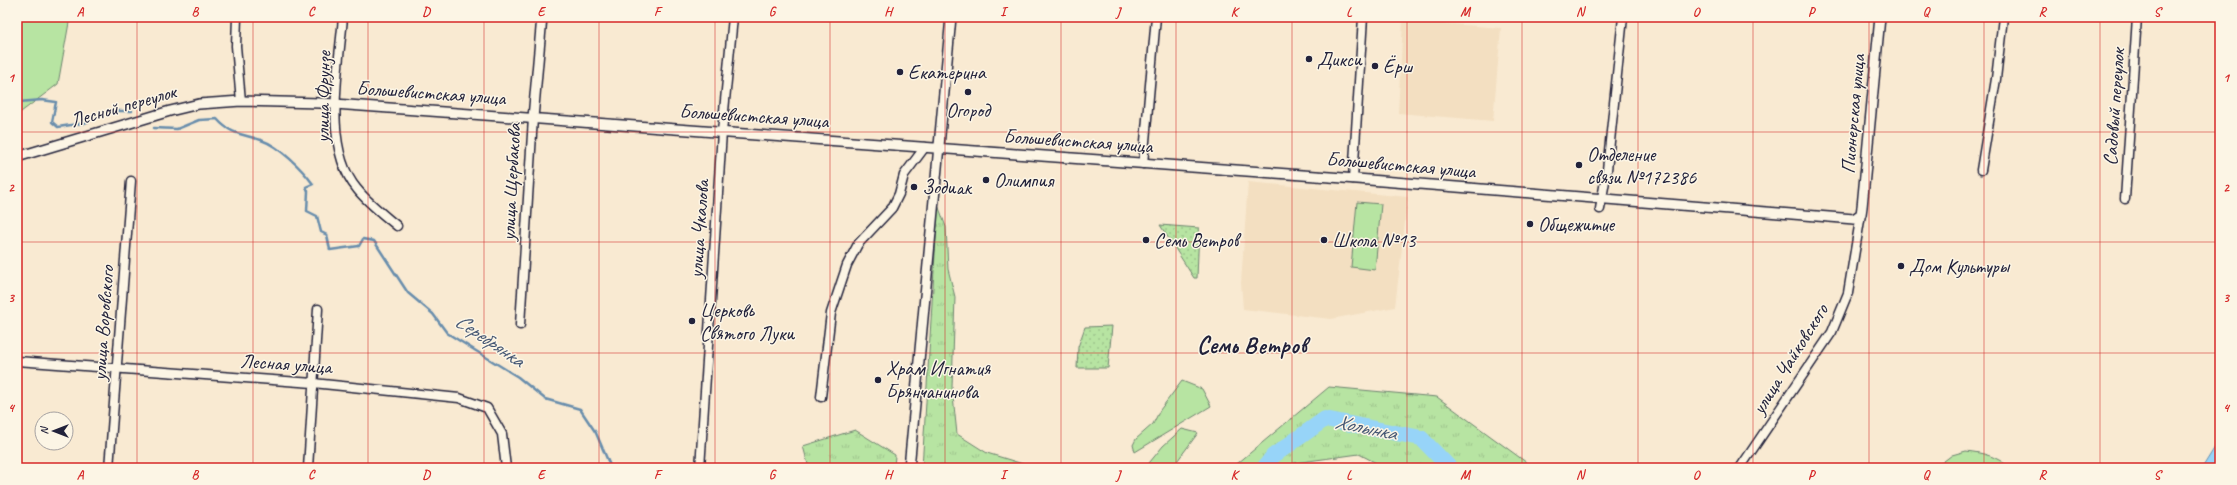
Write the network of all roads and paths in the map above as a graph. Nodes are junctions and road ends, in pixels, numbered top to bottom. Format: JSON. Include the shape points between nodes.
{"nodes":[{"id":1,"x":237,"y":17,"type":"edge"},
{"id":2,"x":343,"y":17,"type":"edge"},
{"id":3,"x":542,"y":17,"type":"edge"},
{"id":4,"x":733,"y":17,"type":"edge"},
{"id":5,"x":951,"y":17,"type":"edge"},
{"id":6,"x":1156,"y":17,"type":"edge"},
{"id":7,"x":1363,"y":17,"type":"edge"},
{"id":8,"x":1623,"y":17,"type":"edge"},
{"id":9,"x":1880,"y":17,"type":"edge"},
{"id":10,"x":2003,"y":17,"type":"edge"},
{"id":11,"x":2137,"y":17,"type":"edge"},
{"id":12,"x":241,"y":101,"type":"junction"},
{"id":13,"x":336,"y":104,"type":"junction"},
{"id":14,"x":533,"y":118,"type":"junction"},
{"id":15,"x":722,"y":132,"type":"junction"},
{"id":16,"x":925,"y":147,"type":"junction"},
{"id":17,"x":939,"y":148,"type":"junction"},
{"id":18,"x":17,"y":157,"type":"edge"},
{"id":19,"x":1143,"y":164,"type":"junction"},
{"id":20,"x":1981,"y":170,"type":"dead end"},
{"id":21,"x":1353,"y":179,"type":"junction"},
{"id":22,"x":131,"y":181,"type":"dead end"},
{"id":23,"x":2125,"y":198,"type":"dead end"},
{"id":24,"x":1602,"y":199,"type":"junction"},
{"id":25,"x":1600,"y":209,"type":"dead end"},
{"id":26,"x":1862,"y":214,"type":"junction"},
{"id":27,"x":398,"y":226,"type":"dead end"},
{"id":28,"x":318,"y":309,"type":"dead end"},
{"id":29,"x":520,"y":325,"type":"dead end"},
{"id":30,"x":17,"y":361,"type":"edge"},
{"id":31,"x":117,"y":369,"type":"junction"},
{"id":32,"x":313,"y":383,"type":"junction"},
{"id":33,"x":821,"y":397,"type":"dead end"},
{"id":34,"x":109,"y":468,"type":"edge"},
{"id":35,"x":308,"y":468,"type":"edge"},
{"id":36,"x":506,"y":468,"type":"edge"},
{"id":37,"x":700,"y":468,"type":"edge"},
{"id":38,"x":909,"y":468,"type":"edge"},
{"id":39,"x":1740,"y":468,"type":"edge"}],
"edges":[{"from":1,"to":12,"type":"street","via":[[236,46]]},
{"from":2,"to":13,"type":"street","name":"улица Фрунзе"},
{"from":3,"to":14,"type":"street","name":"улица Щербакова"},
{"from":4,"to":15,"type":"street","name":"улица Чкалова"},
{"from":5,"to":17,"type":"street"},
{"from":6,"to":19,"type":"street"},
{"from":7,"to":21,"type":"street"},
{"from":8,"to":24,"type":"street"},
{"from":9,"to":26,"type":"street","name":"Пионерская улица"},
{"from":10,"to":20,"type":"street"},
{"from":11,"to":23,"type":"street","name":"Садовый переулок"},
{"from":12,"to":13,"type":"street","name":"Большевистская улица"},
{"from":12,"to":18,"type":"street","name":"Лесной переулок","via":[[199,104],[170,111]]},
{"from":13,"to":14,"type":"street","name":"Большевистская улица"},
{"from":13,"to":27,"type":"street","name":"улица Фрунзе","via":[[337,143],[342,167],[357,190]]},
{"from":14,"to":15,"type":"street","name":"Большевистская улица"},
{"from":14,"to":29,"type":"street","name":"улица Щербакова"},
{"from":15,"to":16,"type":"street","name":"Большевистская улица"},
{"from":15,"to":37,"type":"street","name":"улица Чкалова"},
{"from":16,"to":17,"type":"street","name":"Большевистская улица"},
{"from":16,"to":33,"type":"street","via":[[904,175],[892,208],[858,244],[847,265],[831,313]]},
{"from":17,"to":19,"type":"street","name":"Большевистская улица"},
{"from":17,"to":38,"type":"street"},
{"from":19,"to":21,"type":"street","name":"Большевистская улица"},
{"from":21,"to":24,"type":"street","name":"Большевистская улица"},
{"from":22,"to":31,"type":"street","name":"улица Воровского"},
{"from":24,"to":25,"type":"street"},
{"from":24,"to":26,"type":"street","name":"Большевистская улица","via":[[1854,218]]},
{"from":26,"to":39,"type":"street","name":"улица Чайковского","via":[[1848,293],[1832,332]]},
{"from":28,"to":32,"type":"street"},
{"from":30,"to":31,"type":"street","name":"Лесная улица"},
{"from":31,"to":32,"type":"street","name":"Лесная улица"},
{"from":31,"to":34,"type":"street","name":"улица Воровского"},
{"from":32,"to":35,"type":"street"},
{"from":32,"to":36,"type":"street","name":"Лесная улица","via":[[459,398],[487,408],[502,434]]}]}
